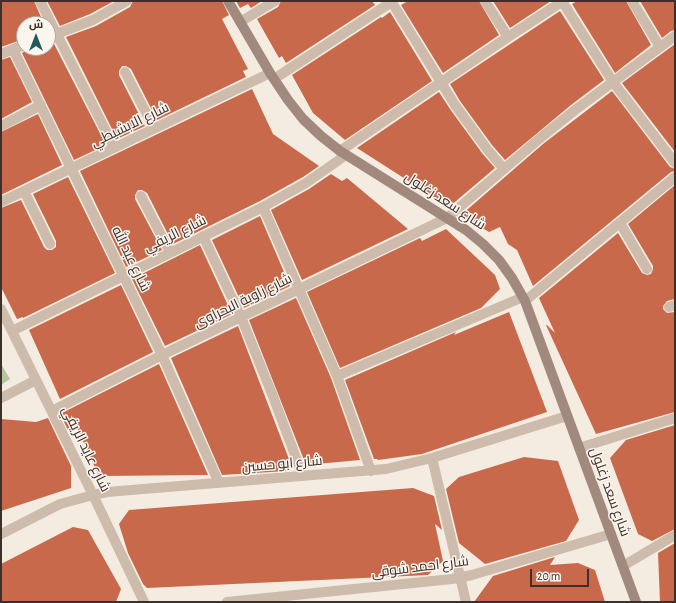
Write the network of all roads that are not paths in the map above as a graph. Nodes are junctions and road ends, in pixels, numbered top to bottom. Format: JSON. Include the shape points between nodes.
{"nodes":[{"id":1,"x":40,"y":1,"type":"edge"},
{"id":2,"x":127,"y":1,"type":"edge"},
{"id":3,"x":228,"y":1,"type":"edge"},
{"id":4,"x":275,"y":1,"type":"edge"},
{"id":5,"x":392,"y":1,"type":"edge"},
{"id":6,"x":485,"y":1,"type":"edge"},
{"id":7,"x":562,"y":1,"type":"edge"},
{"id":8,"x":632,"y":1,"type":"edge"},
{"id":9,"x":45,"y":16,"type":"edge"},
{"id":10,"x":240,"y":22,"type":"junction"},
{"id":11,"x":56,"y":34,"type":"edge"},
{"id":12,"x":675,"y":36,"type":"edge"},
{"id":13,"x":508,"y":37,"type":"junction"},
{"id":14,"x":56,"y":42,"type":"edge"},
{"id":15,"x":660,"y":47,"type":"junction"},
{"id":16,"x":16,"y":48,"type":"edge"},
{"id":17,"x":13,"y":49,"type":"junction"},
{"id":18,"x":1,"y":54,"type":"edge"},
{"id":19,"x":125,"y":72,"type":"dead end"},
{"id":20,"x":272,"y":76,"type":"junction"},
{"id":21,"x":441,"y":82,"type":"junction"},
{"id":22,"x":613,"y":82,"type":"junction"},
{"id":23,"x":40,"y":105,"type":"junction"},
{"id":24,"x":1,"y":126,"type":"edge"},
{"id":25,"x":154,"y":128,"type":"junction"},
{"id":26,"x":114,"y":147,"type":"junction"},
{"id":27,"x":343,"y":153,"type":"junction"},
{"id":28,"x":675,"y":163,"type":"edge"},
{"id":29,"x":71,"y":168,"type":"junction"},
{"id":30,"x":504,"y":169,"type":"junction"},
{"id":31,"x":675,"y":177,"type":"edge"},
{"id":32,"x":24,"y":191,"type":"junction"},
{"id":33,"x":141,"y":196,"type":"dead end"},
{"id":34,"x":1,"y":202,"type":"edge"},
{"id":35,"x":263,"y":207,"type":"junction"},
{"id":36,"x":447,"y":218,"type":"junction"},
{"id":37,"x":620,"y":223,"type":"junction"},
{"id":38,"x":203,"y":236,"type":"junction"},
{"id":39,"x":50,"y":244,"type":"dead end"},
{"id":40,"x":170,"y":252,"type":"junction"},
{"id":41,"x":647,"y":269,"type":"dead end"},
{"id":42,"x":123,"y":276,"type":"junction"},
{"id":43,"x":300,"y":289,"type":"junction"},
{"id":44,"x":524,"y":299,"type":"junction"},
{"id":45,"x":1,"y":310,"type":"edge"},
{"id":46,"x":241,"y":317,"type":"junction"},
{"id":47,"x":12,"y":330,"type":"junction"},
{"id":48,"x":162,"y":355,"type":"junction"},
{"id":49,"x":337,"y":376,"type":"junction"},
{"id":50,"x":36,"y":380,"type":"junction"},
{"id":51,"x":1,"y":398,"type":"edge"},
{"id":52,"x":52,"y":411,"type":"junction"},
{"id":53,"x":567,"y":416,"type":"junction"},
{"id":54,"x":675,"y":418,"type":"edge"},
{"id":55,"x":579,"y":448,"type":"junction"},
{"id":56,"x":432,"y":458,"type":"junction"},
{"id":57,"x":371,"y":471,"type":"junction"},
{"id":58,"x":303,"y":476,"type":"junction"},
{"id":59,"x":219,"y":483,"type":"junction"},
{"id":60,"x":93,"y":495,"type":"junction"},
{"id":61,"x":1,"y":534,"type":"edge"},
{"id":62,"x":611,"y":534,"type":"junction"},
{"id":63,"x":675,"y":535,"type":"edge"},
{"id":64,"x":623,"y":566,"type":"junction"},
{"id":65,"x":460,"y":578,"type":"junction"},
{"id":66,"x":275,"y":600,"type":"edge"},
{"id":67,"x":144,"y":602,"type":"edge"},
{"id":68,"x":227,"y":602,"type":"edge"},
{"id":69,"x":466,"y":602,"type":"edge"},
{"id":70,"x":636,"y":602,"type":"edge"}],
"edges":[{"from":1,"to":9,"type":"street"},
{"from":2,"to":11,"type":"street","via":[[93,20]]},
{"from":3,"to":10,"type":"street","name":"شارع سعد زغلول"},
{"from":4,"to":10,"type":"street"},
{"from":5,"to":20,"type":"street","name":"شارع الابشيطي"},
{"from":5,"to":21,"type":"street"},
{"from":6,"to":13,"type":"street"},
{"from":7,"to":13,"type":"street","name":"شارع الريفي"},
{"from":7,"to":22,"type":"street"},
{"from":8,"to":15,"type":"street"},
{"from":10,"to":20,"type":"street","name":"شارع سعد زغلول"},
{"from":12,"to":15,"type":"street","name":"شارع زاوية البحراوى"},
{"from":13,"to":21,"type":"street","name":"شارع الريفي"},
{"from":14,"to":26,"type":"street"},
{"from":15,"to":22,"type":"street","name":"شارع زاوية البحراوى"},
{"from":16,"to":17,"type":"street"},
{"from":17,"to":18,"type":"street"},
{"from":17,"to":23,"type":"street","name":"شارع عبد الله"},
{"from":19,"to":25,"type":"street"},
{"from":20,"to":25,"type":"street","name":"شارع الابشيطي"},
{"from":20,"to":27,"type":"street","name":"شارع سعد زغلول","via":[[304,119]]},
{"from":21,"to":27,"type":"street","name":"شارع الريفي"},
{"from":21,"to":30,"type":"street","via":[[470,127]]},
{"from":22,"to":28,"type":"street"},
{"from":22,"to":30,"type":"street","name":"شارع زاوية البحراوى"},
{"from":23,"to":24,"type":"street"},
{"from":23,"to":29,"type":"street","name":"شارع عبد الله"},
{"from":25,"to":26,"type":"street","name":"شارع الابشيطي"},
{"from":26,"to":29,"type":"street","name":"شارع الابشيطي"},
{"from":27,"to":35,"type":"street","name":"شارع الريفي","via":[[306,183]]},
{"from":27,"to":36,"type":"street","name":"شارع سعد زغلول"},
{"from":29,"to":32,"type":"street","name":"شارع الابشيطي"},
{"from":29,"to":42,"type":"street","name":"شارع عبد الله"},
{"from":30,"to":36,"type":"street","name":"شارع زاوية البحراوى"},
{"from":31,"to":37,"type":"street"},
{"from":32,"to":34,"type":"street","name":"شارع الابشيطي"},
{"from":32,"to":39,"type":"street"},
{"from":33,"to":40,"type":"street"},
{"from":35,"to":38,"type":"street","name":"شارع الريفي"},
{"from":35,"to":43,"type":"street"},
{"from":36,"to":43,"type":"street","name":"شارع زاوية البحراوى"},
{"from":36,"to":44,"type":"street","name":"شارع سعد زغلول","via":[[466,230],[499,260]]},
{"from":37,"to":41,"type":"street"},
{"from":37,"to":44,"type":"street"},
{"from":38,"to":40,"type":"street","name":"شارع الريفي"},
{"from":38,"to":46,"type":"street"},
{"from":40,"to":42,"type":"street","name":"شارع الريفي"},
{"from":42,"to":47,"type":"street","name":"شارع الريفي"},
{"from":42,"to":48,"type":"street","name":"شارع عبد الله"},
{"from":43,"to":46,"type":"street","name":"شارع زاوية البحراوى"},
{"from":43,"to":49,"type":"street"},
{"from":44,"to":49,"type":"street"},
{"from":44,"to":53,"type":"street","name":"شارع سعد زغلول"},
{"from":45,"to":47,"type":"street","name":"شارع عايد الريفي"},
{"from":46,"to":48,"type":"street","name":"شارع زاوية البحراوى"},
{"from":46,"to":58,"type":"street"},
{"from":47,"to":50,"type":"street","name":"شارع عايد الريفي"},
{"from":48,"to":52,"type":"street","name":"شارع زاوية البحراوى"},
{"from":48,"to":59,"type":"street","name":"شارع عبد الله"},
{"from":49,"to":57,"type":"street"},
{"from":50,"to":51,"type":"street"},
{"from":50,"to":52,"type":"street","name":"شارع عايد الريفي"},
{"from":52,"to":60,"type":"street","name":"شارع عايد الريفي"},
{"from":53,"to":55,"type":"street","name":"شارع سعد زغلول"},
{"from":53,"to":56,"type":"street","name":"شارع ابو حسين"},
{"from":54,"to":55,"type":"street"},
{"from":55,"to":62,"type":"street","name":"شارع سعد زغلول"},
{"from":56,"to":57,"type":"street","name":"شارع ابو حسين"},
{"from":56,"to":65,"type":"street"},
{"from":57,"to":58,"type":"street","name":"شارع ابو حسين"},
{"from":58,"to":59,"type":"street","name":"شارع ابو حسين"},
{"from":59,"to":60,"type":"street","name":"شارع ابو حسين"},
{"from":60,"to":61,"type":"street","name":"شارع ابو حسين","via":[[60,504]]},
{"from":60,"to":67,"type":"street","name":"شارع عايد الريفي"},
{"from":62,"to":64,"type":"street","name":"شارع سعد زغلول"},
{"from":62,"to":65,"type":"street","name":"شارع احمد شوقى"},
{"from":63,"to":64,"type":"street"},
{"from":64,"to":70,"type":"street","name":"شارع سعد زغلول"},
{"from":65,"to":66,"type":"street","name":"شارع احمد شوقى"},
{"from":65,"to":69,"type":"street"},
{"from":66,"to":68,"type":"street","name":"شارع احمد شوقى"}]}
